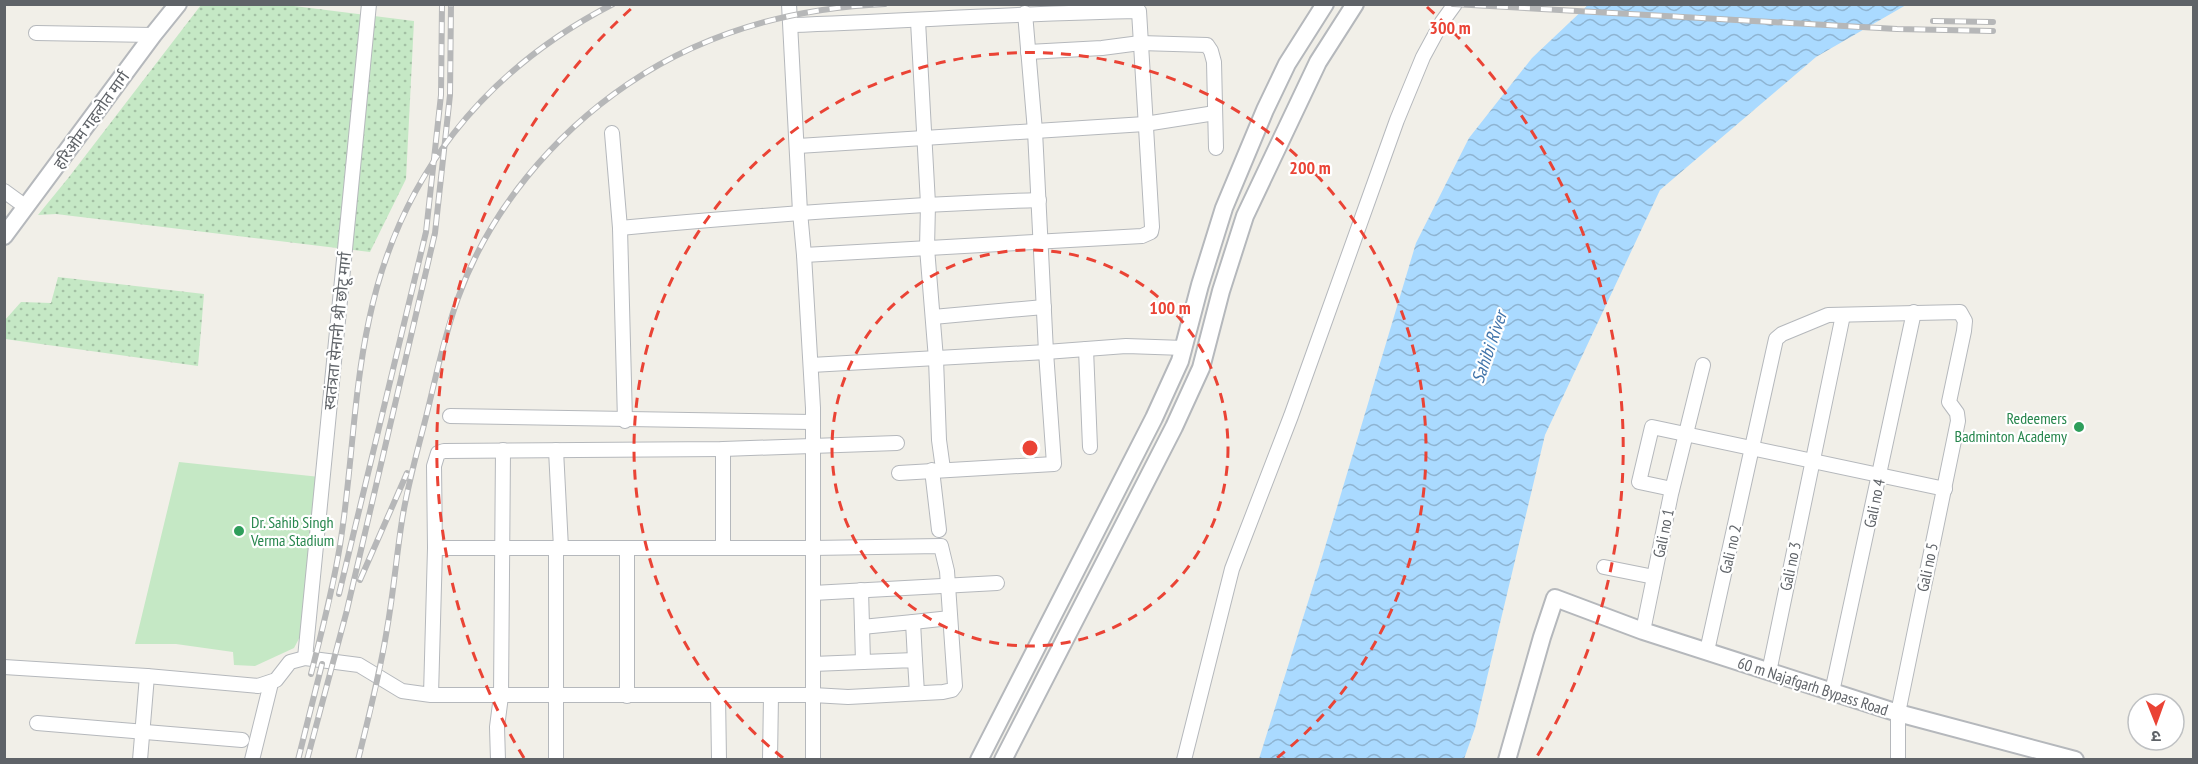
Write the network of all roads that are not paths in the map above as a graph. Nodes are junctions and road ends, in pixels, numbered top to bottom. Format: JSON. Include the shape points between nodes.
{"nodes":[{"id":1,"x":178,"y":4,"type":"edge"},
{"id":2,"x":369,"y":4,"type":"edge"},
{"id":3,"x":789,"y":4,"type":"edge"},
{"id":4,"x":1325,"y":4,"type":"edge"},
{"id":5,"x":1354,"y":4,"type":"edge"},
{"id":6,"x":1455,"y":4,"type":"edge"},
{"id":7,"x":1025,"y":14,"type":"junction"},
{"id":8,"x":918,"y":21,"type":"junction"},
{"id":9,"x":790,"y":25,"type":"junction"},
{"id":10,"x":36,"y":33,"type":"dead end"},
{"id":11,"x":153,"y":35,"type":"junction"},
{"id":12,"x":1140,"y":43,"type":"junction"},
{"id":13,"x":1028,"y":52,"type":"junction"},
{"id":14,"x":1215,"y":113,"type":"junction"},
{"id":15,"x":1145,"y":124,"type":"junction"},
{"id":16,"x":1035,"y":131,"type":"junction"},
{"id":17,"x":612,"y":133,"type":"dead end"},
{"id":18,"x":923,"y":138,"type":"junction"},
{"id":19,"x":798,"y":146,"type":"junction"},
{"id":20,"x":1216,"y":148,"type":"dead end"},
{"id":21,"x":4,"y":190,"type":"edge"},
{"id":22,"x":1039,"y":200,"type":"junction"},
{"id":23,"x":928,"y":204,"type":"junction"},
{"id":24,"x":26,"y":207,"type":"junction"},
{"id":25,"x":800,"y":212,"type":"junction"},
{"id":26,"x":620,"y":228,"type":"junction"},
{"id":27,"x":4,"y":236,"type":"edge"},
{"id":28,"x":1041,"y":241,"type":"junction"},
{"id":29,"x":927,"y":248,"type":"junction"},
{"id":30,"x":804,"y":255,"type":"junction"},
{"id":31,"x":1044,"y":307,"type":"junction"},
{"id":32,"x":1914,"y":312,"type":"junction"},
{"id":33,"x":1843,"y":315,"type":"junction"},
{"id":34,"x":933,"y":317,"type":"junction"},
{"id":35,"x":1184,"y":348,"type":"junction"},
{"id":36,"x":1086,"y":349,"type":"junction"},
{"id":37,"x":1046,"y":352,"type":"junction"},
{"id":38,"x":936,"y":359,"type":"junction"},
{"id":39,"x":811,"y":365,"type":"junction"},
{"id":40,"x":1703,"y":365,"type":"dead end"},
{"id":41,"x":450,"y":416,"type":"dead end"},
{"id":42,"x":625,"y":420,"type":"junction"},
{"id":43,"x":813,"y":422,"type":"junction"},
{"id":44,"x":1686,"y":435,"type":"junction"},
{"id":45,"x":897,"y":442,"type":"dead end"},
{"id":46,"x":813,"y":447,"type":"junction"},
{"id":47,"x":1090,"y":447,"type":"dead end"},
{"id":48,"x":1753,"y":448,"type":"junction"},
{"id":49,"x":723,"y":449,"type":"junction"},
{"id":50,"x":503,"y":450,"type":"junction"},
{"id":51,"x":556,"y":450,"type":"junction"},
{"id":52,"x":1812,"y":460,"type":"junction"},
{"id":53,"x":938,"y":470,"type":"junction"},
{"id":54,"x":899,"y":473,"type":"dead end"},
{"id":55,"x":1880,"y":475,"type":"junction"},
{"id":56,"x":1672,"y":489,"type":"junction"},
{"id":57,"x":1945,"y":489,"type":"junction"},
{"id":58,"x":939,"y":530,"type":"dead end"},
{"id":59,"x":435,"y":548,"type":"junction"},
{"id":60,"x":501,"y":548,"type":"junction"},
{"id":61,"x":559,"y":548,"type":"junction"},
{"id":62,"x":627,"y":548,"type":"junction"},
{"id":63,"x":723,"y":548,"type":"junction"},
{"id":64,"x":812,"y":548,"type":"junction"},
{"id":65,"x":1604,"y":567,"type":"dead end"},
{"id":66,"x":1654,"y":578,"type":"junction"},
{"id":67,"x":998,"y":583,"type":"dead end"},
{"id":68,"x":948,"y":586,"type":"junction"},
{"id":69,"x":861,"y":590,"type":"junction"},
{"id":70,"x":813,"y":593,"type":"junction"},
{"id":71,"x":950,"y":618,"type":"junction"},
{"id":72,"x":913,"y":622,"type":"junction"},
{"id":73,"x":862,"y":627,"type":"junction"},
{"id":74,"x":1643,"y":632,"type":"junction"},
{"id":75,"x":1707,"y":651,"type":"junction"},
{"id":76,"x":305,"y":658,"type":"junction"},
{"id":77,"x":915,"y":660,"type":"junction"},
{"id":78,"x":863,"y":662,"type":"junction"},
{"id":79,"x":813,"y":664,"type":"junction"},
{"id":80,"x":4,"y":667,"type":"edge"},
{"id":81,"x":1769,"y":672,"type":"junction"},
{"id":82,"x":147,"y":676,"type":"junction"},
{"id":83,"x":271,"y":683,"type":"junction"},
{"id":84,"x":917,"y":693,"type":"junction"},
{"id":85,"x":1832,"y":693,"type":"junction"},
{"id":86,"x":431,"y":695,"type":"junction"},
{"id":87,"x":718,"y":695,"type":"junction"},
{"id":88,"x":771,"y":695,"type":"junction"},
{"id":89,"x":813,"y":695,"type":"junction"},
{"id":90,"x":501,"y":696,"type":"junction"},
{"id":91,"x":556,"y":696,"type":"junction"},
{"id":92,"x":627,"y":696,"type":"junction"},
{"id":93,"x":1898,"y":714,"type":"junction"},
{"id":94,"x":37,"y":723,"type":"dead end"},
{"id":95,"x":143,"y":730,"type":"junction"},
{"id":96,"x":243,"y":740,"type":"dead end"},
{"id":97,"x":140,"y":759,"type":"edge"},
{"id":98,"x":252,"y":759,"type":"edge"},
{"id":99,"x":498,"y":759,"type":"edge"},
{"id":100,"x":556,"y":759,"type":"edge"},
{"id":101,"x":719,"y":759,"type":"edge"},
{"id":102,"x":770,"y":759,"type":"edge"},
{"id":103,"x":813,"y":759,"type":"edge"},
{"id":104,"x":979,"y":759,"type":"edge"},
{"id":105,"x":1003,"y":759,"type":"edge"},
{"id":106,"x":1184,"y":759,"type":"edge"},
{"id":107,"x":1507,"y":759,"type":"edge"},
{"id":108,"x":1898,"y":759,"type":"edge"},
{"id":109,"x":2075,"y":759,"type":"edge"}],
"edges":[{"from":1,"to":11,"type":"street","name":"हरिओम गहलोत मार्ग"},
{"from":2,"to":76,"type":"street","name":"स्वतंत्रता सेनानी श्री छोटू मार्ग"},
{"from":3,"to":9,"type":"street"},
{"from":4,"to":35,"type":"street","via":[[1287,64],[1233,186]]},
{"from":5,"to":105,"type":"street","via":[[1318,62],[1245,216],[1201,368],[1174,427]]},
{"from":6,"to":106,"type":"street","via":[[1424,57],[1397,120],[1232,569]]},
{"from":7,"to":8,"type":"street"},
{"from":7,"to":12,"type":"street","via":[[1139,10]]},
{"from":7,"to":13,"type":"street"},
{"from":8,"to":9,"type":"street"},
{"from":8,"to":18,"type":"street"},
{"from":9,"to":19,"type":"street"},
{"from":10,"to":11,"type":"street"},
{"from":11,"to":24,"type":"street","name":"हरिओम गहलोत मार्ग"},
{"from":12,"to":13,"type":"street"},
{"from":12,"to":14,"type":"street","via":[[1207,45],[1214,62]]},
{"from":12,"to":15,"type":"street"},
{"from":13,"to":16,"type":"street"},
{"from":14,"to":15,"type":"street"},
{"from":14,"to":20,"type":"street"},
{"from":15,"to":16,"type":"street"},
{"from":15,"to":28,"type":"street","via":[[1151,232],[1142,236]]},
{"from":16,"to":18,"type":"street"},
{"from":16,"to":22,"type":"street"},
{"from":17,"to":26,"type":"street"},
{"from":18,"to":19,"type":"street"},
{"from":18,"to":23,"type":"street"},
{"from":19,"to":25,"type":"street"},
{"from":21,"to":24,"type":"street"},
{"from":22,"to":23,"type":"street"},
{"from":22,"to":28,"type":"street"},
{"from":23,"to":25,"type":"street"},
{"from":23,"to":29,"type":"street"},
{"from":24,"to":27,"type":"street","name":"हरिओम गहलोत मार्ग"},
{"from":25,"to":26,"type":"street"},
{"from":25,"to":30,"type":"street"},
{"from":26,"to":42,"type":"street"},
{"from":28,"to":29,"type":"street"},
{"from":28,"to":31,"type":"street"},
{"from":29,"to":30,"type":"street"},
{"from":29,"to":34,"type":"street"},
{"from":30,"to":39,"type":"street"},
{"from":31,"to":34,"type":"street"},
{"from":31,"to":37,"type":"street"},
{"from":32,"to":33,"type":"street"},
{"from":32,"to":55,"type":"street","name":"Gali no 4"},
{"from":32,"to":57,"type":"street","name":"Gali no 5","via":[[1955,311],[1963,316],[1964,331],[1949,398],[1958,421]]},
{"from":33,"to":48,"type":"street","name":"Gali no 2","via":[[1823,316],[1776,339]]},
{"from":33,"to":52,"type":"street","name":"Gali no 3"},
{"from":34,"to":38,"type":"street"},
{"from":35,"to":36,"type":"street","via":[[1136,345]]},
{"from":35,"to":104,"type":"street","via":[[1154,418]]},
{"from":36,"to":37,"type":"street"},
{"from":36,"to":47,"type":"street"},
{"from":37,"to":38,"type":"street"},
{"from":37,"to":53,"type":"street","via":[[1054,464]]},
{"from":38,"to":39,"type":"street"},
{"from":38,"to":53,"type":"street"},
{"from":39,"to":43,"type":"street"},
{"from":40,"to":44,"type":"street","name":"Gali no 1"},
{"from":41,"to":42,"type":"street"},
{"from":42,"to":43,"type":"street"},
{"from":43,"to":46,"type":"street"},
{"from":44,"to":48,"type":"street"},
{"from":44,"to":56,"type":"street","name":"Gali no 1"},
{"from":44,"to":56,"type":"street","via":[[1652,427],[1638,482]]},
{"from":45,"to":46,"type":"street"},
{"from":46,"to":49,"type":"street"},
{"from":46,"to":64,"type":"street"},
{"from":48,"to":52,"type":"street"},
{"from":48,"to":75,"type":"street","name":"Gali no 2"},
{"from":49,"to":51,"type":"street"},
{"from":49,"to":63,"type":"street"},
{"from":50,"to":51,"type":"street"},
{"from":50,"to":59,"type":"street","via":[[438,453],[434,466]]},
{"from":50,"to":60,"type":"street"},
{"from":51,"to":61,"type":"street"},
{"from":52,"to":55,"type":"street"},
{"from":52,"to":81,"type":"street","name":"Gali no 3"},
{"from":53,"to":54,"type":"street"},
{"from":53,"to":58,"type":"street"},
{"from":55,"to":57,"type":"street"},
{"from":55,"to":85,"type":"street","name":"Gali no 4"},
{"from":56,"to":66,"type":"street","name":"Gali no 1"},
{"from":57,"to":93,"type":"street","name":"Gali no 5"},
{"from":59,"to":60,"type":"street"},
{"from":59,"to":86,"type":"street"},
{"from":60,"to":61,"type":"street"},
{"from":60,"to":90,"type":"street"},
{"from":61,"to":62,"type":"street"},
{"from":61,"to":91,"type":"street"},
{"from":62,"to":63,"type":"street"},
{"from":62,"to":92,"type":"street"},
{"from":63,"to":64,"type":"street"},
{"from":64,"to":68,"type":"street","via":[[941,546]]},
{"from":64,"to":70,"type":"street"},
{"from":65,"to":66,"type":"street","name":"Gali no 1"},
{"from":66,"to":74,"type":"street","name":"Gali no 1"},
{"from":67,"to":68,"type":"street"},
{"from":68,"to":69,"type":"street"},
{"from":68,"to":71,"type":"street"},
{"from":69,"to":70,"type":"street"},
{"from":69,"to":73,"type":"street"},
{"from":70,"to":79,"type":"street"},
{"from":71,"to":72,"type":"street"},
{"from":71,"to":84,"type":"street","via":[[955,686],[943,692]]},
{"from":72,"to":73,"type":"street"},
{"from":72,"to":77,"type":"street"},
{"from":73,"to":78,"type":"street"},
{"from":74,"to":75,"type":"street","name":"60 m Najafgarh Bypass Road"},
{"from":74,"to":107,"type":"street","name":"60 m Najafgarh Bypass Road","via":[[1555,598]]},
{"from":75,"to":81,"type":"street","name":"60 m Najafgarh Bypass Road"},
{"from":76,"to":83,"type":"street","via":[[290,662]]},
{"from":76,"to":86,"type":"street","via":[[359,665],[402,691]]},
{"from":77,"to":78,"type":"street"},
{"from":77,"to":84,"type":"street"},
{"from":78,"to":79,"type":"street"},
{"from":79,"to":89,"type":"street"},
{"from":80,"to":82,"type":"street"},
{"from":81,"to":85,"type":"street","name":"60 m Najafgarh Bypass Road"},
{"from":82,"to":83,"type":"street","via":[[258,686]]},
{"from":82,"to":95,"type":"street"},
{"from":83,"to":98,"type":"street"},
{"from":84,"to":89,"type":"street"},
{"from":85,"to":93,"type":"street","name":"60 m Najafgarh Bypass Road"},
{"from":86,"to":90,"type":"street"},
{"from":87,"to":88,"type":"street"},
{"from":87,"to":92,"type":"street"},
{"from":87,"to":101,"type":"street"},
{"from":88,"to":89,"type":"street"},
{"from":88,"to":102,"type":"street"},
{"from":89,"to":103,"type":"street"},
{"from":90,"to":91,"type":"street"},
{"from":90,"to":99,"type":"street"},
{"from":91,"to":92,"type":"street"},
{"from":91,"to":100,"type":"street"},
{"from":93,"to":108,"type":"street","name":"Gali no 5"},
{"from":93,"to":109,"type":"street","name":"60 m Najafgarh Bypass Road"},
{"from":94,"to":95,"type":"street"},
{"from":95,"to":96,"type":"street"},
{"from":95,"to":97,"type":"street"}]}
